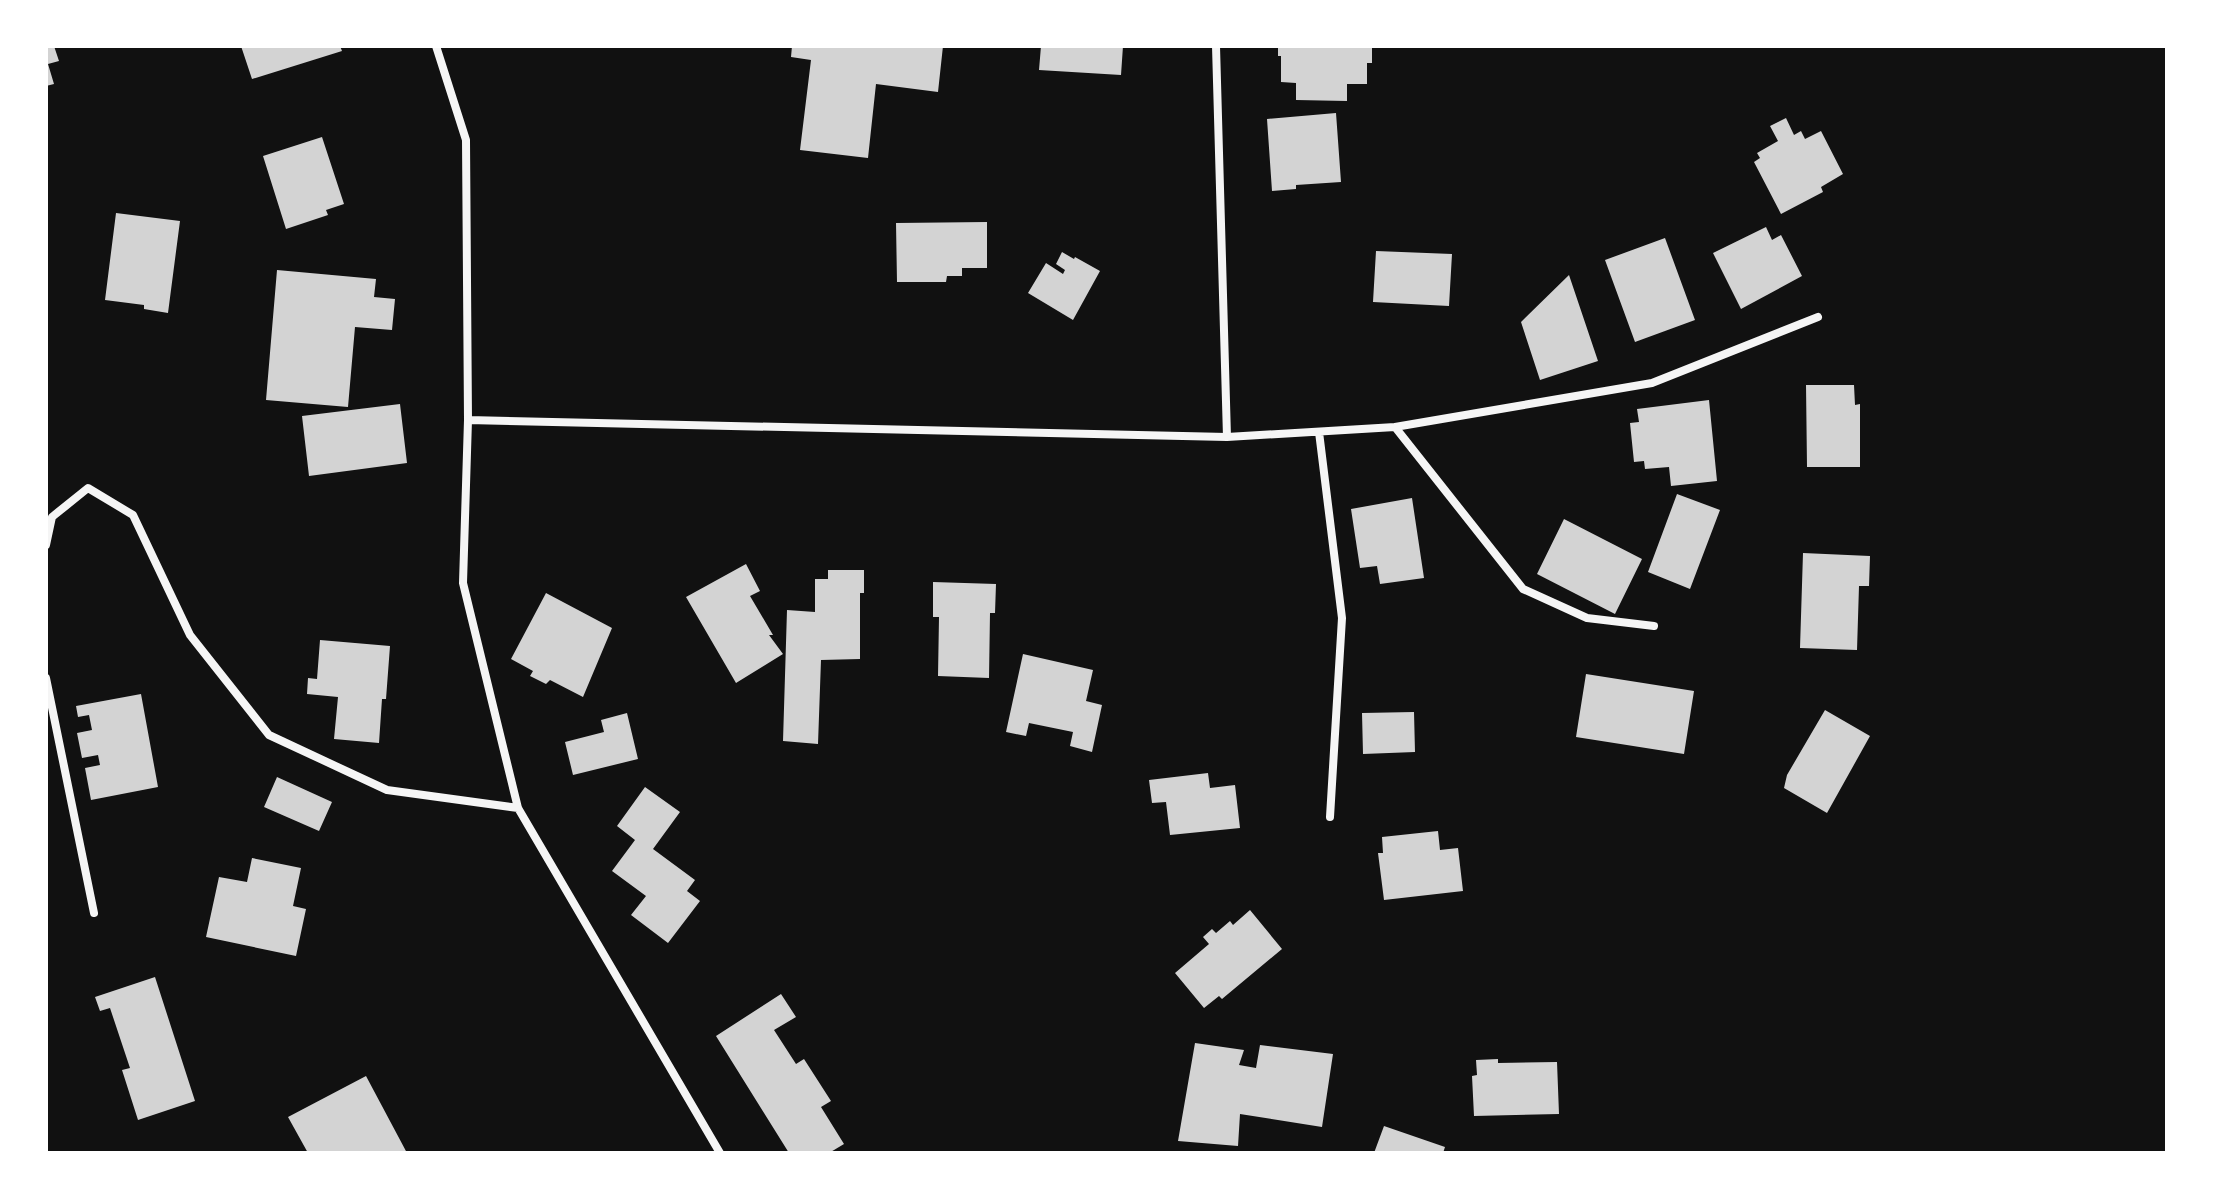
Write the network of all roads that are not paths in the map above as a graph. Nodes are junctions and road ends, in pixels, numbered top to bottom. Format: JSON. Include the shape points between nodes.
{"nodes":[{"id":1,"x":436,"y":46,"type":"edge"},
{"id":2,"x":1216,"y":46,"type":"edge"},
{"id":3,"x":1818,"y":317,"type":"dead end"},
{"id":4,"x":468,"y":420,"type":"junction"},
{"id":5,"x":1395,"y":427,"type":"junction"},
{"id":6,"x":1319,"y":432,"type":"junction"},
{"id":7,"x":1227,"y":437,"type":"junction"},
{"id":8,"x":46,"y":545,"type":"edge"},
{"id":9,"x":1654,"y":626,"type":"dead end"},
{"id":10,"x":46,"y":678,"type":"edge"},
{"id":11,"x":518,"y":808,"type":"junction"},
{"id":12,"x":1330,"y":817,"type":"dead end"},
{"id":13,"x":94,"y":913,"type":"dead end"},
{"id":14,"x":720,"y":1153,"type":"edge"}],
"edges":[{"from":1,"to":4,"type":"street","via":[[466,140]]},
{"from":2,"to":7,"type":"street"},
{"from":3,"to":5,"type":"street","via":[[1652,383]]},
{"from":4,"to":7,"type":"street"},
{"from":4,"to":11,"type":"street","via":[[463,583]]},
{"from":5,"to":6,"type":"street"},
{"from":5,"to":9,"type":"street","via":[[1523,589],[1587,618]]},
{"from":6,"to":7,"type":"street"},
{"from":6,"to":12,"type":"street","via":[[1342,618]]},
{"from":8,"to":11,"type":"street","via":[[52,517],[88,488],[133,515],[190,635],[269,735],[387,790]]},
{"from":10,"to":13,"type":"street"},
{"from":11,"to":14,"type":"street"}]}
